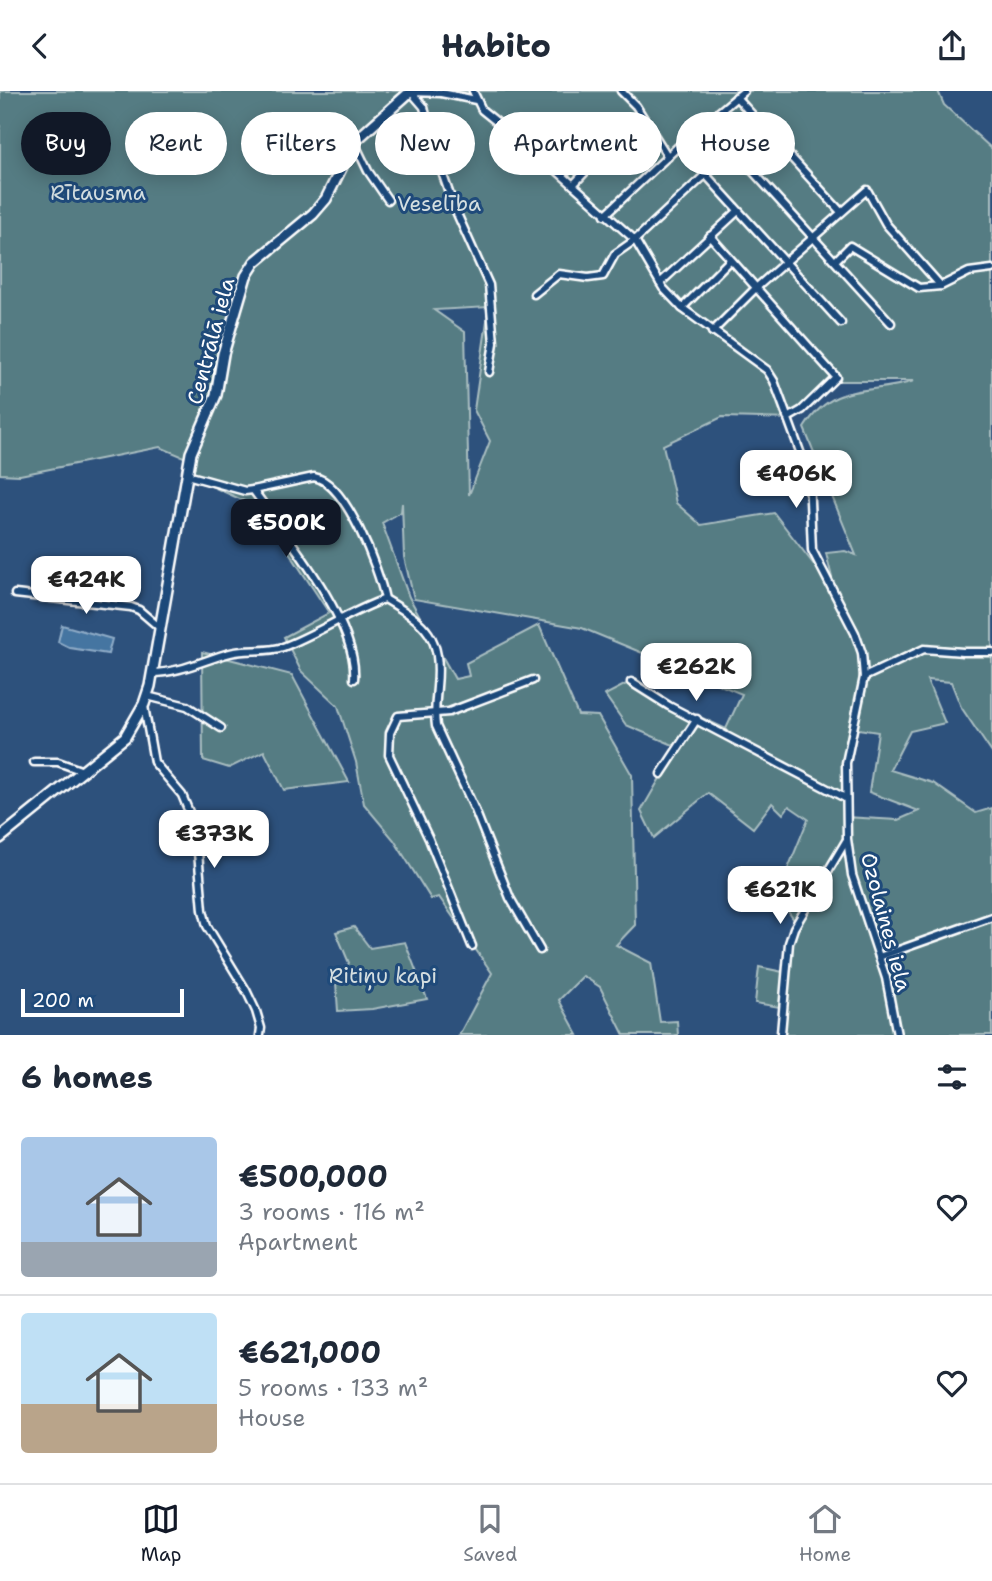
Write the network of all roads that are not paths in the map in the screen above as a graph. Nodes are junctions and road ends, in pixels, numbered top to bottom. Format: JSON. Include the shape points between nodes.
{"nodes":[{"id":1,"x":411,"y":91,"type":"edge"},
{"id":2,"x":473,"y":91,"type":"edge"},
{"id":3,"x":621,"y":91,"type":"edge"},
{"id":4,"x":744,"y":91,"type":"edge"},
{"id":5,"x":736,"y":97,"type":"junction"},
{"id":6,"x":476,"y":100,"type":"junction"},
{"id":7,"x":718,"y":112,"type":"edge"},
{"id":8,"x":361,"y":136,"type":"edge"},
{"id":9,"x":676,"y":148,"type":"edge"},
{"id":10,"x":361,"y":156,"type":"edge"},
{"id":11,"x":668,"y":157,"type":"junction"},
{"id":12,"x":338,"y":175,"type":"edge"},
{"id":13,"x":582,"y":175,"type":"edge"},
{"id":14,"x":706,"y":175,"type":"joint"},
{"id":15,"x":757,"y":175,"type":"edge"},
{"id":16,"x":573,"y":185,"type":"junction"},
{"id":17,"x":388,"y":200,"type":"dead end"},
{"id":18,"x":738,"y":211,"type":"junction"},
{"id":19,"x":841,"y":212,"type":"junction"},
{"id":20,"x":605,"y":215,"type":"junction"},
{"id":21,"x":710,"y":236,"type":"junction"},
{"id":22,"x":814,"y":238,"type":"junction"},
{"id":23,"x":635,"y":240,"type":"junction"},
{"id":24,"x":730,"y":260,"type":"junction"},
{"id":25,"x":835,"y":261,"type":"junction"},
{"id":26,"x":785,"y":262,"type":"junction"},
{"id":27,"x":992,"y":269,"type":"edge"},
{"id":28,"x":660,"y":283,"type":"junction"},
{"id":29,"x":941,"y":286,"type":"junction"},
{"id":30,"x":756,"y":288,"type":"junction"},
{"id":31,"x":534,"y":294,"type":"dead end"},
{"id":32,"x":682,"y":308,"type":"junction"},
{"id":33,"x":841,"y":323,"type":"dead end"},
{"id":34,"x":891,"y":323,"type":"dead end"},
{"id":35,"x":712,"y":332,"type":"junction"},
{"id":36,"x":489,"y":372,"type":"dead end"},
{"id":37,"x":788,"y":418,"type":"junction"},
{"id":38,"x":187,"y":475,"type":"junction"},
{"id":39,"x":253,"y":490,"type":"junction"},
{"id":40,"x":15,"y":594,"type":"dead end"},
{"id":41,"x":385,"y":599,"type":"junction"},
{"id":42,"x":339,"y":619,"type":"junction"},
{"id":43,"x":160,"y":628,"type":"junction"},
{"id":44,"x":992,"y":652,"type":"edge"},
{"id":45,"x":152,"y":673,"type":"junction"},
{"id":46,"x":864,"y":677,"type":"junction"},
{"id":47,"x":354,"y":679,"type":"dead end"},
{"id":48,"x":533,"y":680,"type":"dead end"},
{"id":49,"x":631,"y":682,"type":"dead end"},
{"id":50,"x":145,"y":700,"type":"junction"},
{"id":51,"x":434,"y":712,"type":"junction"},
{"id":52,"x":697,"y":719,"type":"junction"},
{"id":53,"x":134,"y":721,"type":"junction"},
{"id":54,"x":146,"y":724,"type":"junction"},
{"id":55,"x":222,"y":728,"type":"dead end"},
{"id":56,"x":34,"y":762,"type":"dead end"},
{"id":57,"x":83,"y":771,"type":"junction"},
{"id":58,"x":661,"y":774,"type":"dead end"},
{"id":59,"x":845,"y":798,"type":"junction"},
{"id":60,"x":0,"y":838,"type":"edge"},
{"id":61,"x":847,"y":839,"type":"junction"},
{"id":62,"x":992,"y":917,"type":"edge"},
{"id":63,"x":472,"y":946,"type":"dead end"},
{"id":64,"x":540,"y":950,"type":"dead end"},
{"id":65,"x":879,"y":957,"type":"junction"},
{"id":66,"x":781,"y":1033,"type":"dead end"},
{"id":67,"x":260,"y":1035,"type":"edge"},
{"id":68,"x":897,"y":1035,"type":"edge"}],
"edges":[{"from":1,"to":6,"type":"street"},
{"from":1,"to":8,"type":"street","name":"Centrālā iela"},
{"from":1,"to":36,"type":"street","via":[[424,107],[454,207],[489,285],[494,343]]},
{"from":2,"to":6,"type":"street","name":"Ozolaines iela"},
{"from":3,"to":11,"type":"street","via":[[636,106]]},
{"from":4,"to":5,"type":"street"},
{"from":5,"to":7,"type":"street"},
{"from":5,"to":19,"type":"street"},
{"from":6,"to":16,"type":"street","name":"Ozolaines iela","via":[[482,110]]},
{"from":9,"to":11,"type":"street"},
{"from":10,"to":17,"type":"street"},
{"from":11,"to":20,"type":"street"},
{"from":12,"to":38,"type":"street","name":"Centrālā iela","via":[[313,214],[255,262],[246,276],[216,395],[191,453]]},
{"from":13,"to":16,"type":"street"},
{"from":14,"to":18,"type":"street"},
{"from":14,"to":23,"type":"street"},
{"from":15,"to":22,"type":"street"},
{"from":16,"to":20,"type":"street","name":"Ozolaines iela"},
{"from":18,"to":21,"type":"street"},
{"from":18,"to":26,"type":"street"},
{"from":19,"to":22,"type":"street"},
{"from":19,"to":29,"type":"street","via":[[867,190],[886,223]]},
{"from":20,"to":23,"type":"street","name":"Ozolaines iela"},
{"from":21,"to":24,"type":"street"},
{"from":21,"to":28,"type":"street"},
{"from":22,"to":25,"type":"street"},
{"from":22,"to":26,"type":"street"},
{"from":23,"to":28,"type":"street","name":"Ozolaines iela"},
{"from":23,"to":31,"type":"street","via":[[615,254],[603,276],[559,275]]},
{"from":24,"to":30,"type":"street"},
{"from":24,"to":32,"type":"street"},
{"from":25,"to":29,"type":"street","via":[[850,246],[911,285]]},
{"from":25,"to":34,"type":"street"},
{"from":26,"to":30,"type":"street"},
{"from":26,"to":33,"type":"street"},
{"from":27,"to":29,"type":"street","via":[[968,272]]},
{"from":28,"to":32,"type":"street","name":"Ozolaines iela"},
{"from":30,"to":35,"type":"street"},
{"from":30,"to":37,"type":"street","via":[[836,377]]},
{"from":32,"to":35,"type":"street","name":"Ozolaines iela"},
{"from":35,"to":37,"type":"street","name":"Ozolaines iela","via":[[767,370]]},
{"from":37,"to":46,"type":"street","name":"Ozolaines iela","via":[[809,476],[812,550],[855,633]]},
{"from":38,"to":39,"type":"street"},
{"from":38,"to":43,"type":"street","name":"Centrālā iela"},
{"from":39,"to":41,"type":"street","via":[[323,479],[351,510]]},
{"from":39,"to":42,"type":"street"},
{"from":40,"to":43,"type":"street","via":[[131,607]]},
{"from":41,"to":42,"type":"street"},
{"from":41,"to":51,"type":"street","via":[[416,620],[434,640],[439,666]]},
{"from":42,"to":45,"type":"street","via":[[281,648],[233,652],[168,673]]},
{"from":42,"to":47,"type":"street","via":[[354,660]]},
{"from":43,"to":45,"type":"street","name":"Centrālā iela"},
{"from":44,"to":46,"type":"street","via":[[924,649]]},
{"from":45,"to":50,"type":"street","name":"Centrālā iela"},
{"from":46,"to":59,"type":"street","name":"Ozolaines iela","via":[[848,747]]},
{"from":48,"to":51,"type":"street","via":[[449,712]]},
{"from":49,"to":52,"type":"street"},
{"from":50,"to":53,"type":"street","name":"Centrālā iela"},
{"from":50,"to":54,"type":"street"},
{"from":50,"to":55,"type":"street","via":[[187,706]]},
{"from":51,"to":63,"type":"street","via":[[398,716],[388,746]]},
{"from":51,"to":64,"type":"street","via":[[510,898]]},
{"from":52,"to":58,"type":"street"},
{"from":52,"to":59,"type":"street"},
{"from":53,"to":54,"type":"street"},
{"from":53,"to":57,"type":"street","name":"Centrālā iela","via":[[124,737]]},
{"from":54,"to":67,"type":"street","via":[[154,762],[182,795],[196,829],[207,926],[246,990]]},
{"from":56,"to":57,"type":"street","via":[[58,762]]},
{"from":57,"to":60,"type":"street","name":"Centrālā iela"},
{"from":59,"to":61,"type":"street","name":"Ozolaines iela"},
{"from":61,"to":65,"type":"street","name":"Ozolaines iela","via":[[852,875]]},
{"from":61,"to":66,"type":"street","via":[[794,928]]},
{"from":62,"to":65,"type":"street"},
{"from":65,"to":68,"type":"street","name":"Ozolaines iela"}]}
